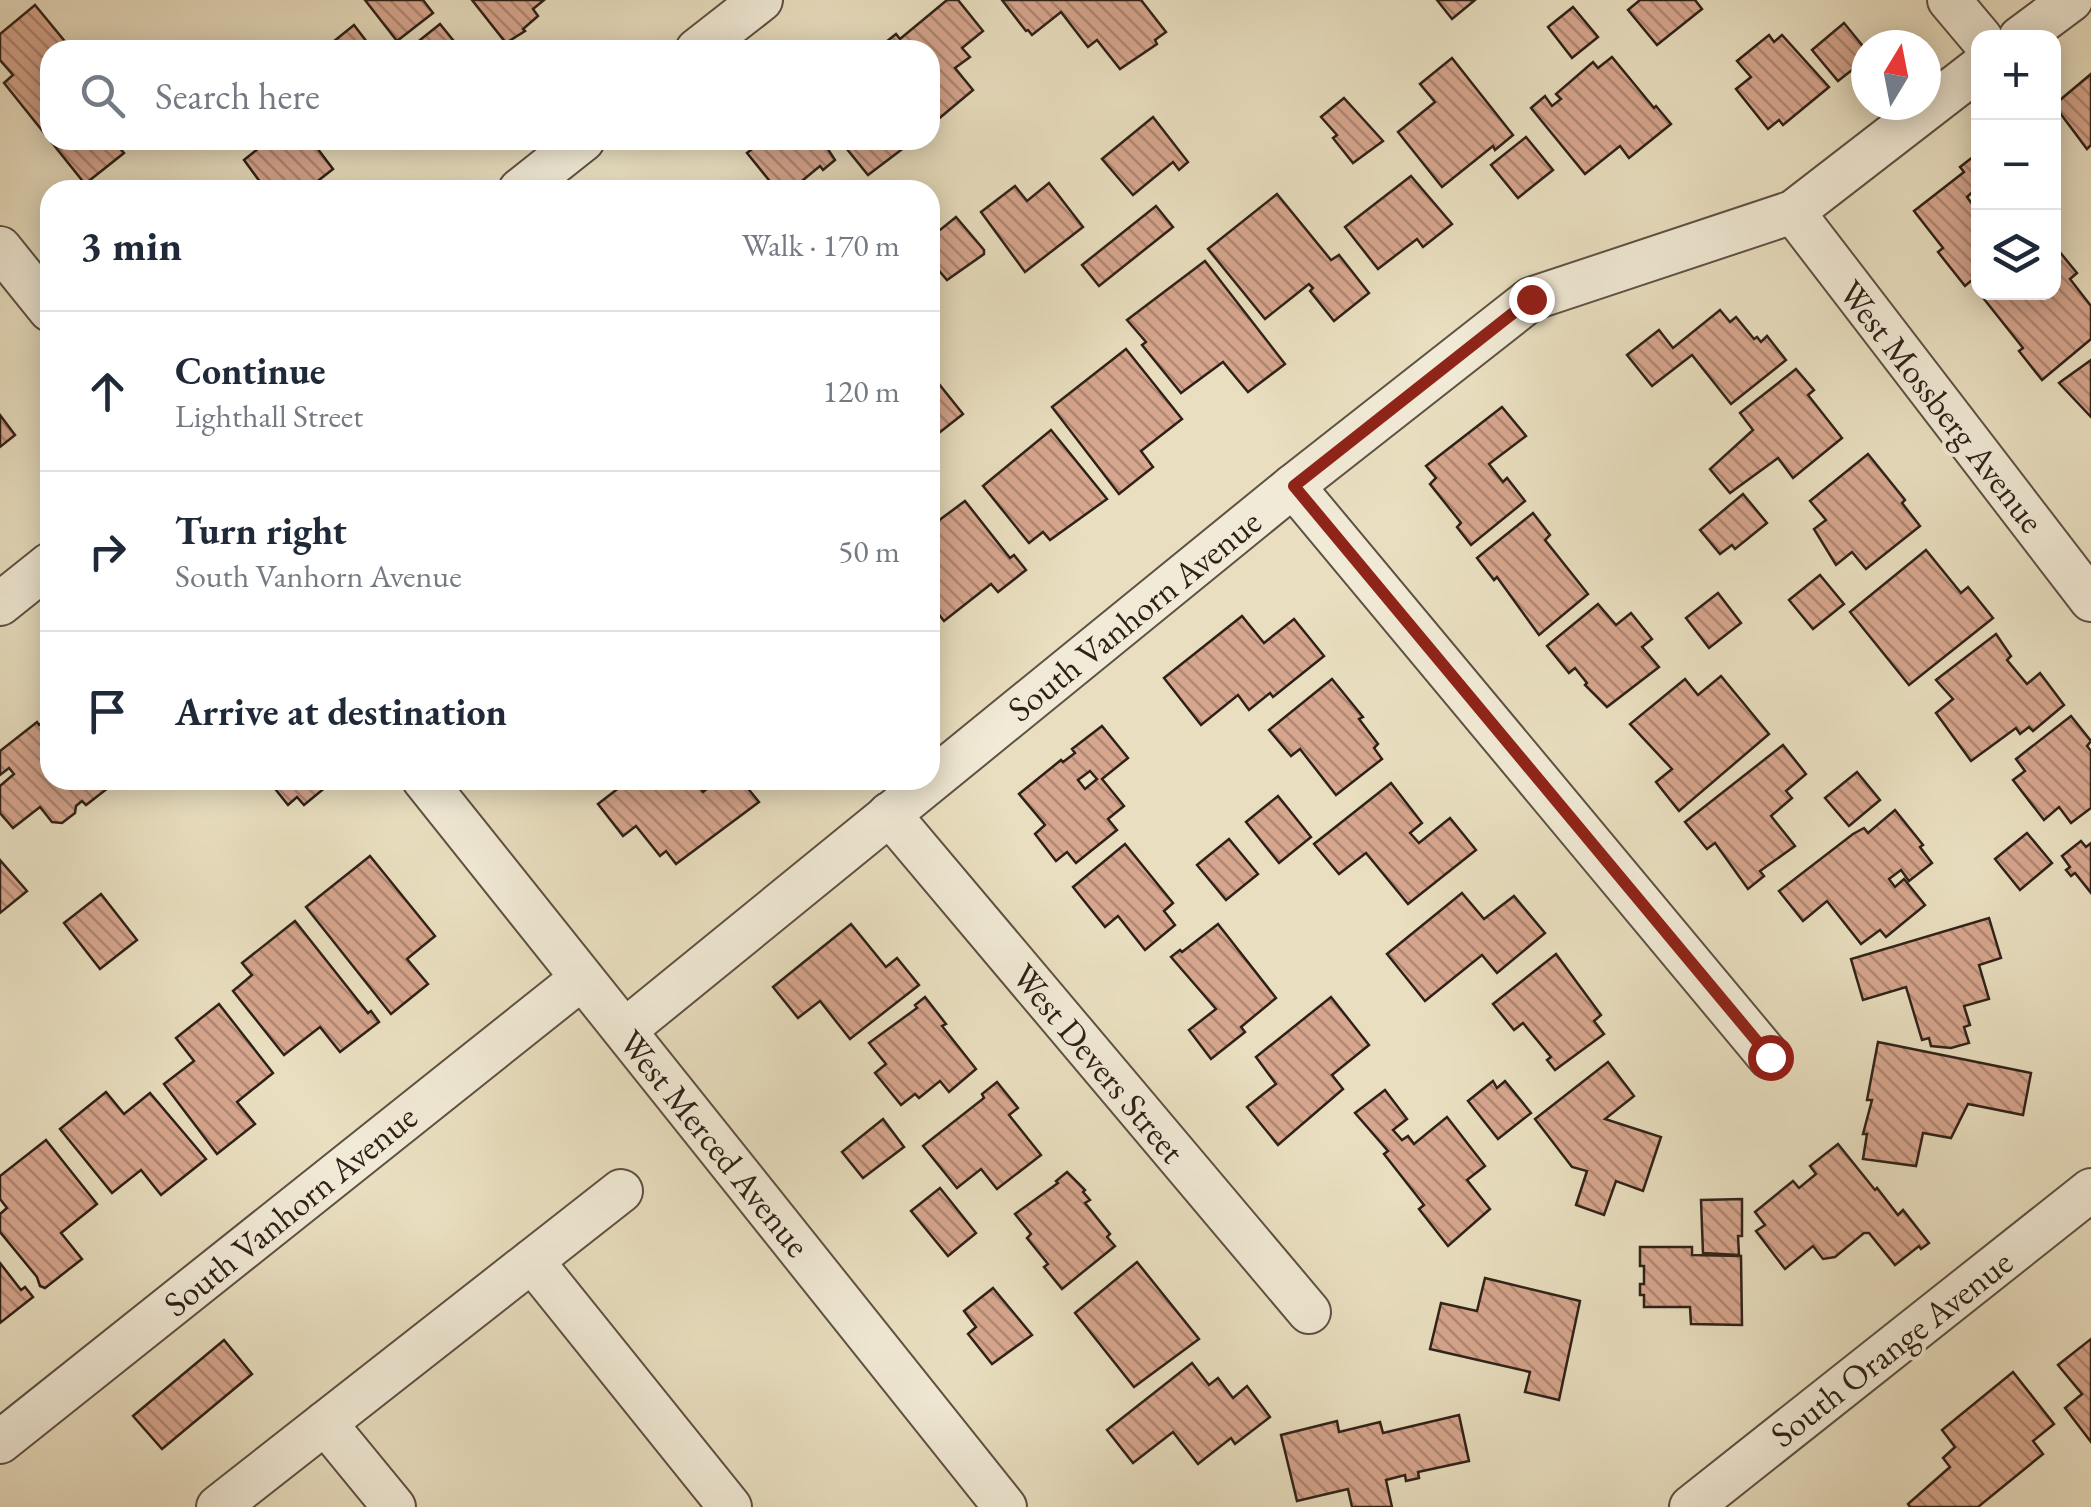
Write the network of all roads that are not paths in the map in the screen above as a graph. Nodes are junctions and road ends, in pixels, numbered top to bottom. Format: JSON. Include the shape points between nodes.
{"nodes":[{"id":1,"x":760,"y":0,"type":"edge"},
{"id":2,"x":1949,"y":0,"type":"edge"},
{"id":3,"x":2071,"y":0,"type":"edge"},
{"id":4,"x":1974,"y":30,"type":"edge"},
{"id":5,"x":2031,"y":30,"type":"edge"},
{"id":6,"x":710,"y":40,"type":"edge"},
{"id":7,"x":1971,"y":74,"type":"edge"},
{"id":8,"x":570,"y":150,"type":"edge"},
{"id":9,"x":533,"y":180,"type":"edge"},
{"id":10,"x":1793,"y":212,"type":"junction"},
{"id":11,"x":0,"y":248,"type":"edge"},
{"id":12,"x":40,"y":298,"type":"edge"},
{"id":13,"x":1294,"y":486,"type":"junction"},
{"id":14,"x":40,"y":572,"type":"edge"},
{"id":15,"x":2091,"y":600,"type":"edge"},
{"id":16,"x":0,"y":604,"type":"edge"},
{"id":17,"x":940,"y":773,"type":"edge"},
{"id":18,"x":432,"y":790,"type":"edge"},
{"id":19,"x":920,"y":790,"type":"edge"},
{"id":20,"x":890,"y":814,"type":"junction"},
{"id":21,"x":581,"y":979,"type":"junction"},
{"id":22,"x":625,"y":1030,"type":"junction"},
{"id":23,"x":1770,"y":1057,"type":"dead end"},
{"id":24,"x":2091,"y":1190,"type":"edge"},
{"id":25,"x":621,"y":1191,"type":"dead end"},
{"id":26,"x":532,"y":1260,"type":"junction"},
{"id":27,"x":1309,"y":1312,"type":"dead end"},
{"id":28,"x":325,"y":1424,"type":"junction"},
{"id":29,"x":0,"y":1442,"type":"edge"},
{"id":30,"x":988,"y":1501,"type":"edge"},
{"id":31,"x":218,"y":1507,"type":"edge"},
{"id":32,"x":394,"y":1507,"type":"edge"},
{"id":33,"x":730,"y":1507,"type":"edge"},
{"id":34,"x":1692,"y":1507,"type":"edge"}],
"edges":[{"from":1,"to":6,"type":"street"},
{"from":2,"to":4,"type":"street"},
{"from":3,"to":5,"type":"street"},
{"from":7,"to":10,"type":"street","name":"South Vanhorn Avenue"},
{"from":8,"to":9,"type":"street"},
{"from":10,"to":13,"type":"street","name":"South Vanhorn Avenue","via":[[1531,299]]},
{"from":10,"to":15,"type":"street","name":"West Mossberg Avenue"},
{"from":11,"to":12,"type":"street"},
{"from":13,"to":17,"type":"street","name":"South Vanhorn Avenue"},
{"from":13,"to":23,"type":"street"},
{"from":14,"to":16,"type":"street"},
{"from":18,"to":21,"type":"street","name":"West Merced Avenue"},
{"from":19,"to":20,"type":"street","name":"South Vanhorn Avenue"},
{"from":20,"to":22,"type":"street","name":"South Vanhorn Avenue"},
{"from":20,"to":27,"type":"street","name":"West Devers Street"},
{"from":21,"to":22,"type":"street","name":"West Merced Avenue"},
{"from":21,"to":29,"type":"street","name":"South Vanhorn Avenue"},
{"from":22,"to":30,"type":"street","name":"West Merced Avenue"},
{"from":24,"to":34,"type":"street","name":"South Orange Avenue"},
{"from":25,"to":26,"type":"street"},
{"from":26,"to":28,"type":"street"},
{"from":26,"to":33,"type":"street"},
{"from":28,"to":31,"type":"street"},
{"from":28,"to":32,"type":"street"}]}
